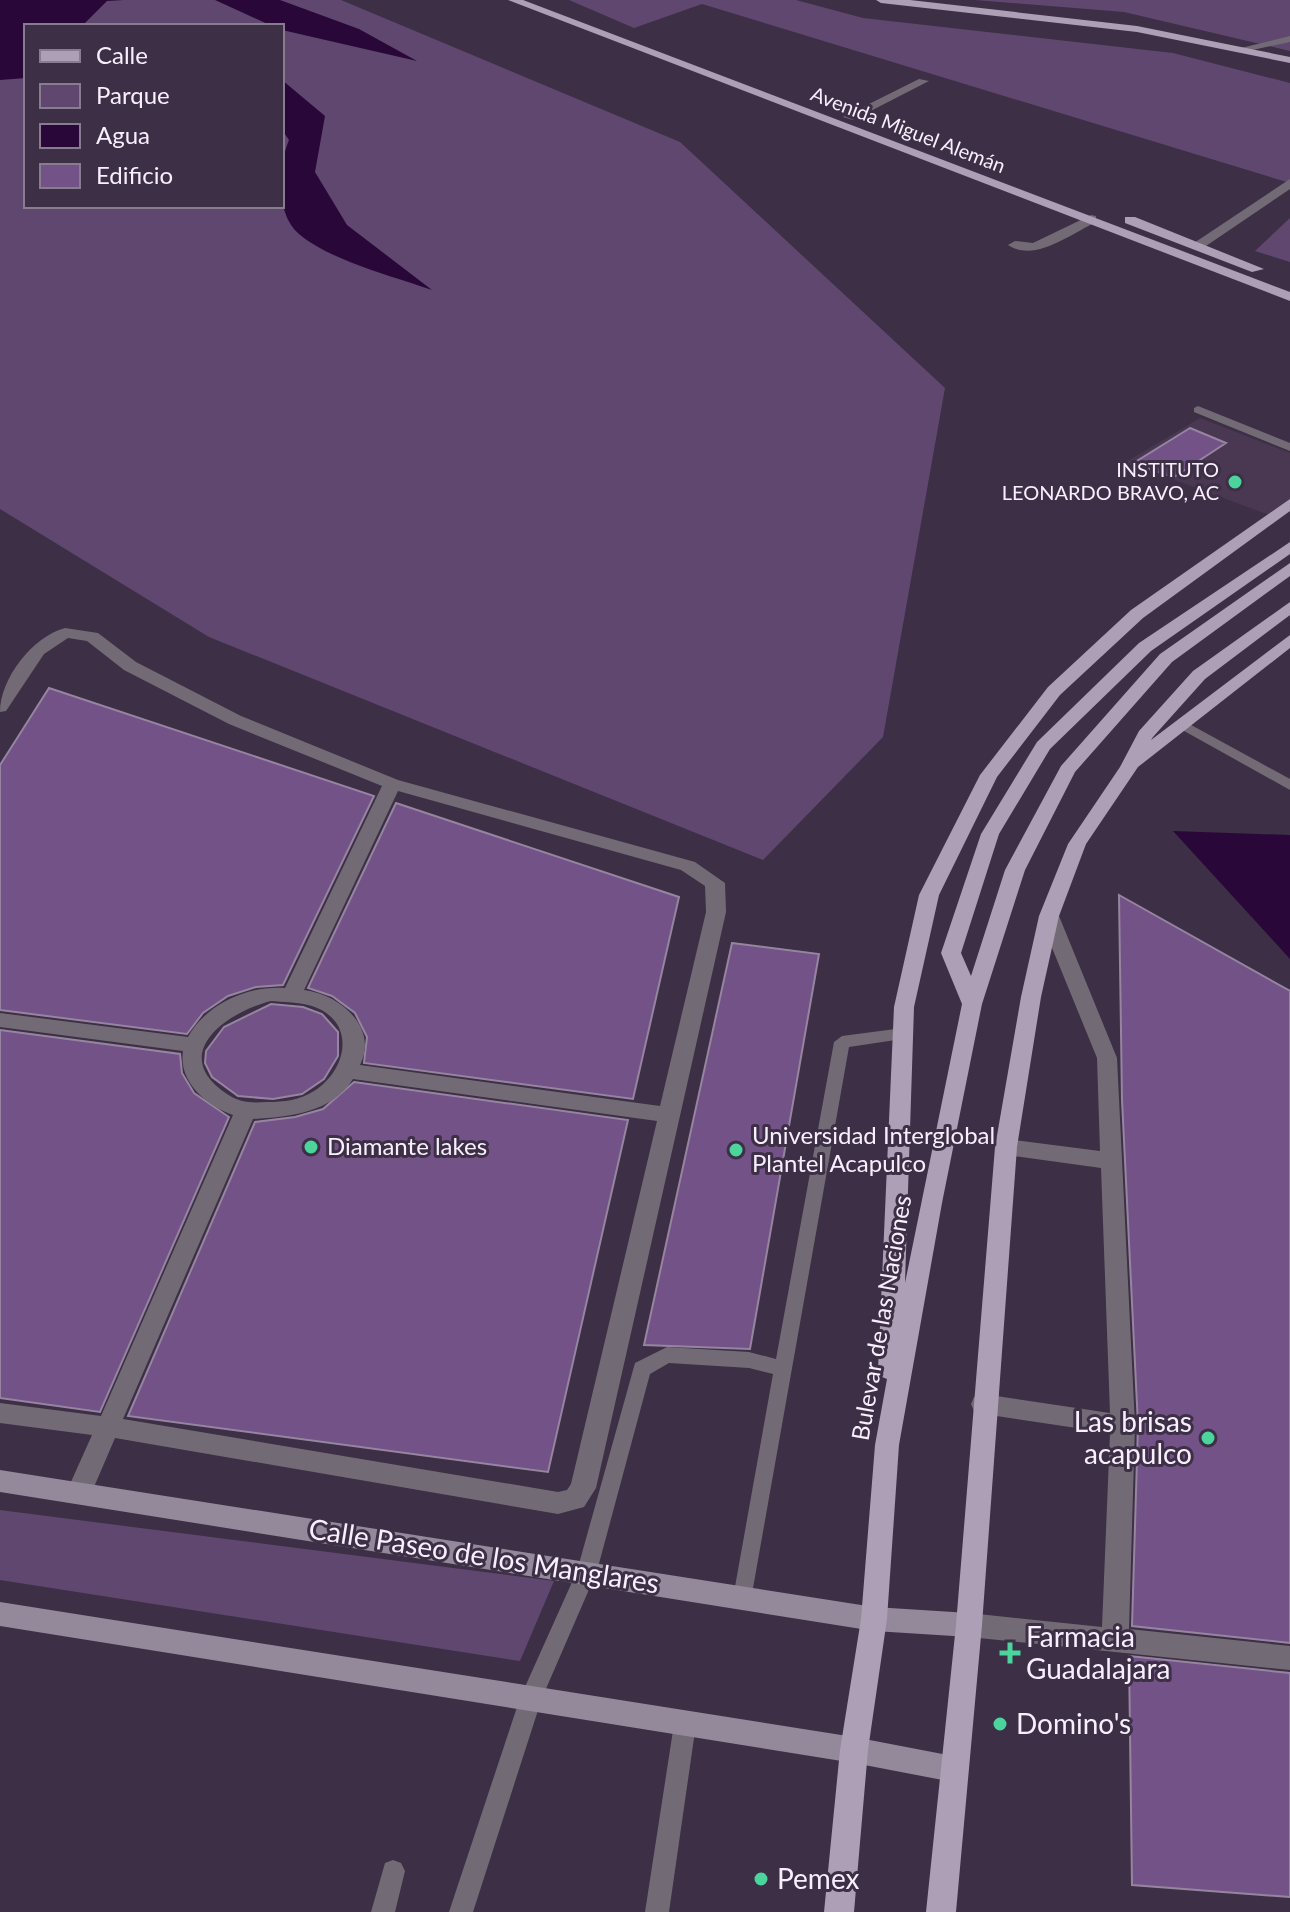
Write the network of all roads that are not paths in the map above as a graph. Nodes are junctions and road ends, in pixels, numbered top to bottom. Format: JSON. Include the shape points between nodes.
{"nodes":[{"id":1,"x":513,"y":0,"type":"edge"},
{"id":2,"x":541,"y":0,"type":"edge"},
{"id":3,"x":881,"y":0,"type":"edge"},
{"id":4,"x":1290,"y":39,"type":"edge"},
{"id":5,"x":1243,"y":49,"type":"junction"},
{"id":6,"x":1290,"y":60,"type":"edge"},
{"id":7,"x":923,"y":81,"type":"dead end"},
{"id":8,"x":849,"y":117,"type":"junction"},
{"id":9,"x":1290,"y":183,"type":"edge"},
{"id":10,"x":1091,"y":219,"type":"junction"},
{"id":11,"x":1015,"y":245,"type":"dead end"},
{"id":12,"x":1198,"y":245,"type":"junction"},
{"id":13,"x":1290,"y":283,"type":"edge"},
{"id":14,"x":1290,"y":297,"type":"edge"},
{"id":15,"x":1198,"y":410,"type":"dead end"},
{"id":16,"x":1290,"y":447,"type":"edge"},
{"id":17,"x":1290,"y":504,"type":"edge"},
{"id":18,"x":1290,"y":547,"type":"edge"},
{"id":19,"x":1290,"y":568,"type":"edge"},
{"id":20,"x":1290,"y":607,"type":"edge"},
{"id":21,"x":1290,"y":640,"type":"edge"},
{"id":22,"x":0,"y":707,"type":"edge"},
{"id":23,"x":1182,"y":724,"type":"junction"},
{"id":24,"x":1129,"y":767,"type":"junction"},
{"id":25,"x":392,"y":784,"type":"junction"},
{"id":26,"x":1290,"y":785,"type":"edge"},
{"id":27,"x":1049,"y":916,"type":"junction"},
{"id":28,"x":292,"y":994,"type":"junction"},
{"id":29,"x":972,"y":1004,"type":"junction"},
{"id":30,"x":0,"y":1020,"type":"edge"},
{"id":31,"x":903,"y":1034,"type":"junction"},
{"id":32,"x":193,"y":1045,"type":"junction"},
{"id":33,"x":350,"y":1071,"type":"junction"},
{"id":34,"x":246,"y":1111,"type":"junction"},
{"id":35,"x":667,"y":1115,"type":"junction"},
{"id":36,"x":1006,"y":1147,"type":"junction"},
{"id":37,"x":1111,"y":1161,"type":"junction"},
{"id":38,"x":784,"y":1369,"type":"junction"},
{"id":39,"x":983,"y":1404,"type":"junction"},
{"id":40,"x":0,"y":1413,"type":"edge"},
{"id":41,"x":1123,"y":1425,"type":"junction"},
{"id":42,"x":108,"y":1427,"type":"junction"},
{"id":43,"x":887,"y":1445,"type":"junction"},
{"id":44,"x":0,"y":1481,"type":"edge"},
{"id":45,"x":79,"y":1493,"type":"junction"},
{"id":46,"x":587,"y":1571,"type":"junction"},
{"id":47,"x":743,"y":1598,"type":"junction"},
{"id":48,"x":0,"y":1614,"type":"edge"},
{"id":49,"x":874,"y":1619,"type":"junction"},
{"id":50,"x":969,"y":1625,"type":"junction"},
{"id":51,"x":1115,"y":1638,"type":"junction"},
{"id":52,"x":1290,"y":1658,"type":"edge"},
{"id":53,"x":531,"y":1698,"type":"junction"},
{"id":54,"x":685,"y":1724,"type":"junction"},
{"id":55,"x":854,"y":1750,"type":"junction"},
{"id":56,"x":953,"y":1769,"type":"junction"},
{"id":57,"x":393,"y":1871,"type":"dead end"},
{"id":58,"x":383,"y":1912,"type":"edge"},
{"id":59,"x":461,"y":1912,"type":"edge"},
{"id":60,"x":657,"y":1912,"type":"edge"},
{"id":61,"x":839,"y":1912,"type":"edge"},
{"id":62,"x":941,"y":1912,"type":"edge"}],
"edges":[{"from":1,"to":10,"type":"main road","name":"Avenida Miguel Alemán"},
{"from":2,"to":8,"type":"main road","name":"Avenida Miguel Alemán"},
{"from":3,"to":5,"type":"main road","via":[[1137,29]]},
{"from":4,"to":5,"type":"street"},
{"from":5,"to":6,"type":"main road"},
{"from":7,"to":8,"type":"street"},
{"from":8,"to":12,"type":"main road","name":"Avenida Miguel Alemán"},
{"from":9,"to":12,"type":"street"},
{"from":10,"to":11,"type":"street","via":[[1035,247]]},
{"from":10,"to":14,"type":"main road","name":"Avenida Miguel Alemán"},
{"from":12,"to":13,"type":"main road","name":"Avenida Miguel Alemán"},
{"from":15,"to":16,"type":"lane"},
{"from":17,"to":31,"type":"main road","via":[[1137,614],[1054,691],[989,775],[929,895]]},
{"from":18,"to":29,"type":"main road","via":[[1145,647],[1043,746],[990,834],[951,953]]},
{"from":19,"to":29,"type":"main road","name":"Bulevar de las Naciones","via":[[1166,658],[1067,770],[1015,870]]},
{"from":20,"to":24,"type":"main road","via":[[1199,675],[1145,735]]},
{"from":21,"to":23,"type":"main road"},
{"from":22,"to":25,"type":"street","via":[[38,650],[65,633],[92,637],[130,666],[235,720]]},
{"from":23,"to":24,"type":"main road"},
{"from":23,"to":26,"type":"lane"},
{"from":24,"to":27,"type":"main road","via":[[1077,844]]},
{"from":25,"to":28,"type":"street"},
{"from":25,"to":35,"type":"street","via":[[688,866],[715,883],[716,912]]},
{"from":27,"to":36,"type":"main road"},
{"from":27,"to":37,"type":"street","via":[[1107,1058]]},
{"from":28,"to":32,"type":"street","via":[[261,996],[231,1006],[202,1030]]},
{"from":28,"to":33,"type":"street","via":[[325,1002],[348,1020],[358,1044]]},
{"from":29,"to":43,"type":"main road","name":"Bulevar de las Naciones"},
{"from":30,"to":32,"type":"street"},
{"from":31,"to":38,"type":"lane","via":[[842,1042]]},
{"from":31,"to":43,"type":"main road"},
{"from":32,"to":34,"type":"street","via":[[193,1073],[212,1098]]},
{"from":33,"to":34,"type":"street","via":[[337,1087],[296,1108]]},
{"from":33,"to":35,"type":"street"},
{"from":34,"to":42,"type":"street"},
{"from":35,"to":42,"type":"street","via":[[583,1488],[575,1499],[558,1503]]},
{"from":36,"to":37,"type":"street"},
{"from":36,"to":39,"type":"main road"},
{"from":37,"to":41,"type":"street"},
{"from":38,"to":46,"type":"lane","via":[[749,1360],[667,1355],[642,1369]]},
{"from":38,"to":47,"type":"lane"},
{"from":39,"to":41,"type":"street"},
{"from":39,"to":50,"type":"main road"},
{"from":40,"to":42,"type":"street"},
{"from":41,"to":51,"type":"street"},
{"from":42,"to":45,"type":"street"},
{"from":43,"to":49,"type":"main road","name":"Bulevar de las Naciones"},
{"from":44,"to":45,"type":"main road","name":"Calle Paseo de los Manglares"},
{"from":45,"to":46,"type":"main road","name":"Calle Paseo de los Manglares"},
{"from":46,"to":47,"type":"main road","name":"Calle Paseo de los Manglares"},
{"from":46,"to":53,"type":"lane"},
{"from":47,"to":49,"type":"main road","name":"Calle Paseo de los Manglares"},
{"from":48,"to":53,"type":"main road"},
{"from":49,"to":50,"type":"main road","name":"Calle Paseo de los Manglares"},
{"from":49,"to":55,"type":"main road","name":"Bulevar de las Naciones"},
{"from":50,"to":51,"type":"street"},
{"from":50,"to":56,"type":"main road"},
{"from":51,"to":52,"type":"street"},
{"from":53,"to":54,"type":"main road"},
{"from":53,"to":59,"type":"lane"},
{"from":54,"to":55,"type":"main road"},
{"from":54,"to":60,"type":"lane"},
{"from":55,"to":56,"type":"main road"},
{"from":55,"to":61,"type":"main road","name":"Bulevar de las Naciones"},
{"from":56,"to":62,"type":"main road"},
{"from":57,"to":58,"type":"lane"}]}
